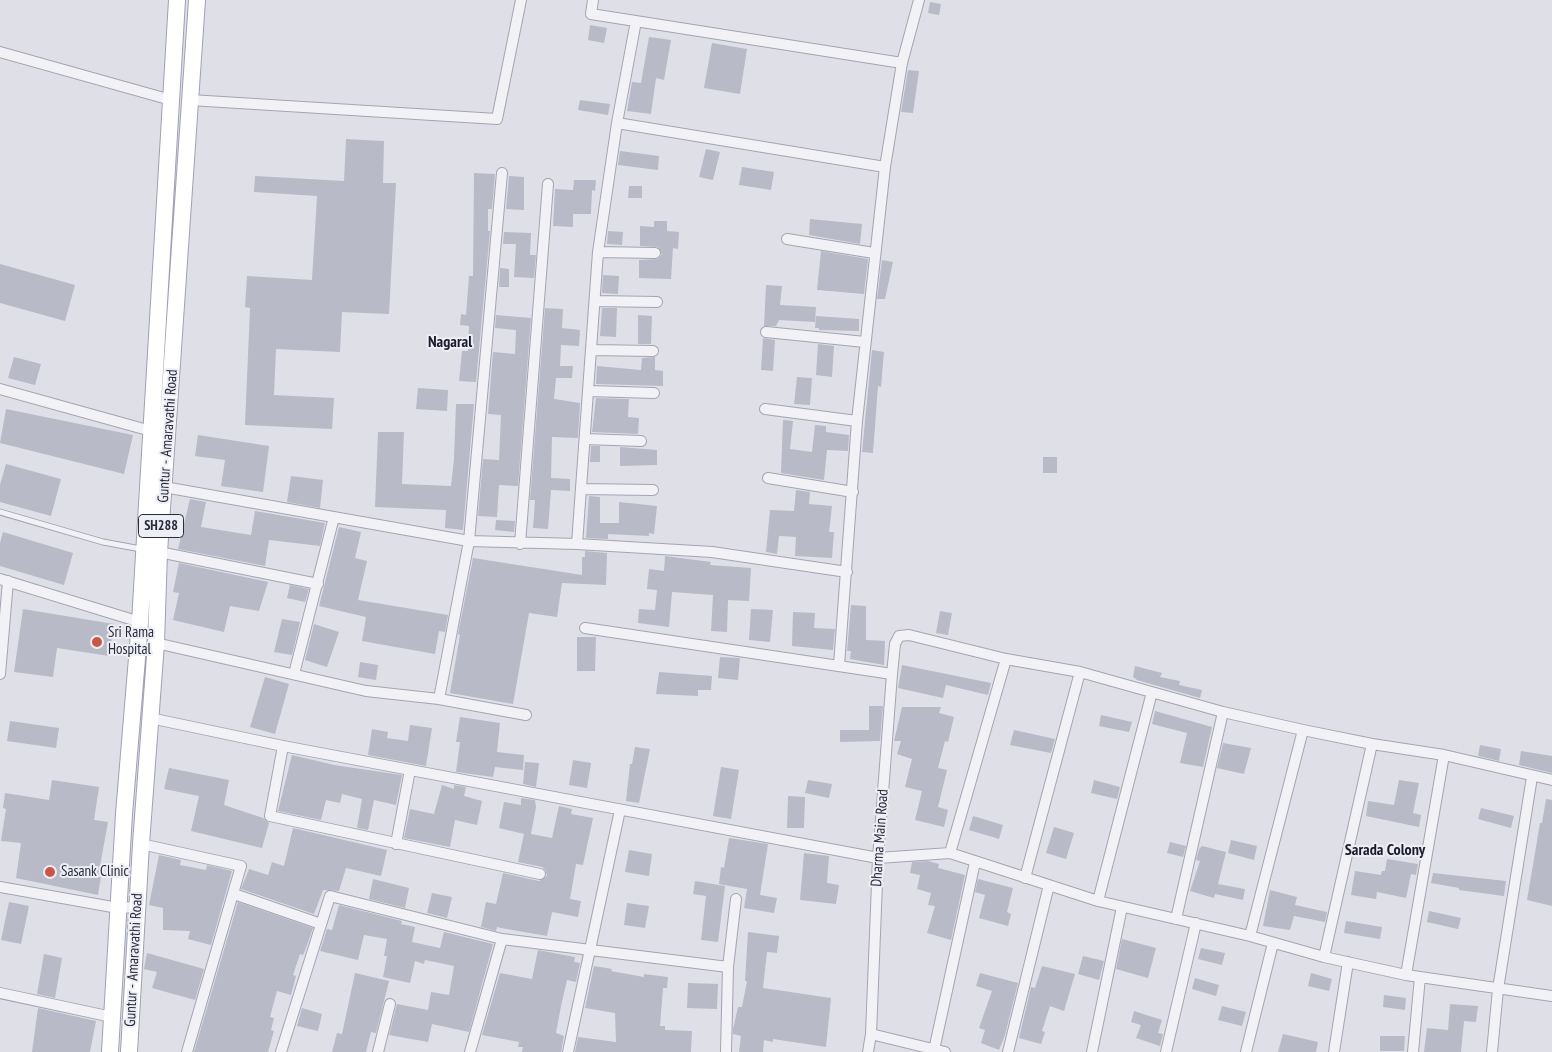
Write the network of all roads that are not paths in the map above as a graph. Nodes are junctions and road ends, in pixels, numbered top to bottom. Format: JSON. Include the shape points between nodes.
{"nodes":[{"id":1,"x":177,"y":0,"type":"edge"},
{"id":2,"x":197,"y":0,"type":"edge"},
{"id":3,"x":521,"y":0,"type":"edge"},
{"id":4,"x":593,"y":0,"type":"edge"},
{"id":5,"x":919,"y":0,"type":"edge"},
{"id":6,"x":636,"y":21,"type":"junction"},
{"id":7,"x":0,"y":52,"type":"edge"},
{"id":8,"x":902,"y":63,"type":"junction"},
{"id":9,"x":171,"y":100,"type":"junction"},
{"id":10,"x":190,"y":100,"type":"junction"},
{"id":11,"x":617,"y":123,"type":"junction"},
{"id":12,"x":885,"y":167,"type":"junction"},
{"id":13,"x":502,"y":172,"type":"dead end"},
{"id":14,"x":548,"y":184,"type":"dead end"},
{"id":15,"x":786,"y":240,"type":"dead end"},
{"id":16,"x":598,"y":252,"type":"junction"},
{"id":17,"x":655,"y":253,"type":"dead end"},
{"id":18,"x":874,"y":253,"type":"junction"},
{"id":19,"x":595,"y":301,"type":"junction"},
{"id":20,"x":657,"y":302,"type":"dead end"},
{"id":21,"x":766,"y":332,"type":"dead end"},
{"id":22,"x":865,"y":342,"type":"junction"},
{"id":23,"x":592,"y":350,"type":"junction"},
{"id":24,"x":653,"y":351,"type":"dead end"},
{"id":25,"x":0,"y":389,"type":"edge"},
{"id":26,"x":153,"y":390,"type":"junction"},
{"id":27,"x":589,"y":391,"type":"junction"},
{"id":28,"x":171,"y":392,"type":"junction"},
{"id":29,"x":654,"y":393,"type":"dead end"},
{"id":30,"x":765,"y":409,"type":"dead end"},
{"id":31,"x":858,"y":421,"type":"junction"},
{"id":32,"x":151,"y":431,"type":"junction"},
{"id":33,"x":585,"y":439,"type":"junction"},
{"id":34,"x":641,"y":441,"type":"dead end"},
{"id":35,"x":768,"y":478,"type":"dead end"},
{"id":36,"x":164,"y":487,"type":"junction"},
{"id":37,"x":582,"y":489,"type":"junction"},
{"id":38,"x":653,"y":490,"type":"dead end"},
{"id":39,"x":853,"y":492,"type":"junction"},
{"id":40,"x":0,"y":512,"type":"edge"},
{"id":41,"x":334,"y":517,"type":"junction"},
{"id":42,"x":469,"y":541,"type":"junction"},
{"id":43,"x":520,"y":544,"type":"junction"},
{"id":44,"x":577,"y":544,"type":"junction"},
{"id":45,"x":152,"y":551,"type":"junction"},
{"id":46,"x":847,"y":572,"type":"junction"},
{"id":47,"x":4,"y":580,"type":"edge"},
{"id":48,"x":318,"y":584,"type":"junction"},
{"id":49,"x":140,"y":622,"type":"junction"},
{"id":50,"x":585,"y":628,"type":"dead end"},
{"id":51,"x":156,"y":643,"type":"junction"},
{"id":52,"x":1006,"y":659,"type":"junction"},
{"id":53,"x":839,"y":665,"type":"junction"},
{"id":54,"x":1080,"y":672,"type":"junction"},
{"id":55,"x":0,"y":674,"type":"edge"},
{"id":56,"x":294,"y":674,"type":"junction"},
{"id":57,"x":892,"y":674,"type":"junction"},
{"id":58,"x":1152,"y":692,"type":"junction"},
{"id":59,"x":439,"y":700,"type":"junction"},
{"id":60,"x":1223,"y":712,"type":"junction"},
{"id":61,"x":526,"y":715,"type":"dead end"},
{"id":62,"x":150,"y":718,"type":"junction"},
{"id":63,"x":1302,"y":730,"type":"junction"},
{"id":64,"x":1372,"y":744,"type":"junction"},
{"id":65,"x":283,"y":746,"type":"junction"},
{"id":66,"x":1444,"y":755,"type":"junction"},
{"id":67,"x":410,"y":770,"type":"junction"},
{"id":68,"x":1532,"y":777,"type":"junction"},
{"id":69,"x":1552,"y":780,"type":"edge"},
{"id":70,"x":620,"y":810,"type":"junction"},
{"id":71,"x":141,"y":844,"type":"junction"},
{"id":72,"x":396,"y":844,"type":"junction"},
{"id":73,"x":950,"y":853,"type":"junction"},
{"id":74,"x":878,"y":858,"type":"junction"},
{"id":75,"x":975,"y":862,"type":"junction"},
{"id":76,"x":540,"y":874,"type":"dead end"},
{"id":77,"x":1026,"y":878,"type":"junction"},
{"id":78,"x":1049,"y":885,"type":"junction"},
{"id":79,"x":0,"y":887,"type":"edge"},
{"id":80,"x":234,"y":894,"type":"junction"},
{"id":81,"x":736,"y":899,"type":"dead end"},
{"id":82,"x":1098,"y":901,"type":"junction"},
{"id":83,"x":137,"y":907,"type":"junction"},
{"id":84,"x":1122,"y":907,"type":"junction"},
{"id":85,"x":118,"y":908,"type":"junction"},
{"id":86,"x":1176,"y":918,"type":"junction"},
{"id":87,"x":1196,"y":923,"type":"junction"},
{"id":88,"x":321,"y":924,"type":"junction"},
{"id":89,"x":1250,"y":936,"type":"junction"},
{"id":90,"x":502,"y":939,"type":"junction"},
{"id":91,"x":1272,"y":943,"type":"junction"},
{"id":92,"x":589,"y":952,"type":"junction"},
{"id":93,"x":1324,"y":957,"type":"junction"},
{"id":94,"x":1348,"y":962,"type":"junction"},
{"id":95,"x":728,"y":967,"type":"junction"},
{"id":96,"x":1406,"y":975,"type":"junction"},
{"id":97,"x":1420,"y":977,"type":"junction"},
{"id":98,"x":1498,"y":989,"type":"junction"},
{"id":99,"x":0,"y":993,"type":"edge"},
{"id":100,"x":1552,"y":996,"type":"edge"},
{"id":101,"x":390,"y":1004,"type":"dead end"},
{"id":102,"x":112,"y":1017,"type":"junction"},
{"id":103,"x":871,"y":1034,"type":"junction"},
{"id":104,"x":934,"y":1050,"type":"junction"},
{"id":105,"x":110,"y":1052,"type":"edge"},
{"id":106,"x":129,"y":1052,"type":"edge"},
{"id":107,"x":187,"y":1052,"type":"edge"},
{"id":108,"x":281,"y":1052,"type":"edge"},
{"id":109,"x":378,"y":1052,"type":"edge"},
{"id":110,"x":470,"y":1052,"type":"edge"},
{"id":111,"x":568,"y":1052,"type":"edge"},
{"id":112,"x":726,"y":1052,"type":"edge"},
{"id":113,"x":868,"y":1052,"type":"edge"},
{"id":114,"x":945,"y":1052,"type":"edge"},
{"id":115,"x":1008,"y":1052,"type":"edge"},
{"id":116,"x":1092,"y":1052,"type":"edge"},
{"id":117,"x":1166,"y":1052,"type":"edge"},
{"id":118,"x":1246,"y":1052,"type":"edge"},
{"id":119,"x":1334,"y":1052,"type":"edge"},
{"id":120,"x":1413,"y":1052,"type":"edge"},
{"id":121,"x":1492,"y":1052,"type":"edge"}],
"edges":[{"from":1,"to":9,"type":"main road","name":"Guntur - Amaravathi Road","number":"SH288"},
{"from":2,"to":10,"type":"main road","name":"Guntur - Amaravathi Road","number":"SH288"},
{"from":3,"to":10,"type":"street","via":[[498,119]]},
{"from":4,"to":6,"type":"street","via":[[591,14]]},
{"from":5,"to":8,"type":"street"},
{"from":6,"to":8,"type":"street"},
{"from":6,"to":11,"type":"street"},
{"from":7,"to":9,"type":"street"},
{"from":8,"to":12,"type":"street"},
{"from":9,"to":26,"type":"main road","name":"Guntur - Amaravathi Road","number":"SH288"},
{"from":10,"to":28,"type":"main road","name":"Guntur - Amaravathi Road","number":"SH288"},
{"from":11,"to":12,"type":"street"},
{"from":11,"to":16,"type":"street"},
{"from":12,"to":18,"type":"street"},
{"from":13,"to":42,"type":"street"},
{"from":14,"to":43,"type":"street"},
{"from":15,"to":18,"type":"street"},
{"from":16,"to":17,"type":"street"},
{"from":16,"to":19,"type":"street"},
{"from":18,"to":22,"type":"street"},
{"from":19,"to":20,"type":"street"},
{"from":19,"to":23,"type":"street"},
{"from":21,"to":22,"type":"street"},
{"from":22,"to":31,"type":"street"},
{"from":23,"to":24,"type":"street"},
{"from":23,"to":27,"type":"street"},
{"from":25,"to":32,"type":"street"},
{"from":26,"to":28,"type":"main road"},
{"from":26,"to":32,"type":"main road","name":"Guntur - Amaravathi Road","number":"SH288"},
{"from":27,"to":29,"type":"street"},
{"from":27,"to":33,"type":"street"},
{"from":28,"to":36,"type":"main road","name":"Guntur - Amaravathi Road","number":"SH288"},
{"from":30,"to":31,"type":"street"},
{"from":31,"to":39,"type":"street"},
{"from":32,"to":45,"type":"main road","name":"Guntur - Amaravathi Road","number":"SH288"},
{"from":33,"to":34,"type":"street"},
{"from":33,"to":37,"type":"street"},
{"from":35,"to":39,"type":"street"},
{"from":36,"to":41,"type":"street"},
{"from":36,"to":45,"type":"main road","name":"Guntur - Amaravathi Road","number":"SH288"},
{"from":37,"to":38,"type":"street"},
{"from":37,"to":44,"type":"street"},
{"from":39,"to":46,"type":"street"},
{"from":40,"to":45,"type":"lane","via":[[103,542]]},
{"from":41,"to":42,"type":"street"},
{"from":41,"to":48,"type":"street"},
{"from":42,"to":43,"type":"street"},
{"from":42,"to":59,"type":"street"},
{"from":43,"to":44,"type":"street"},
{"from":44,"to":46,"type":"street","via":[[712,552]]},
{"from":45,"to":48,"type":"street"},
{"from":45,"to":49,"type":"main road","name":"Guntur - Amaravathi Road","number":"SH288"},
{"from":45,"to":51,"type":"main road","name":"Guntur - Amaravathi Road","number":"SH288"},
{"from":46,"to":53,"type":"street"},
{"from":47,"to":49,"type":"street"},
{"from":47,"to":55,"type":"street"},
{"from":48,"to":56,"type":"street"},
{"from":49,"to":85,"type":"main road","name":"Guntur - Amaravathi Road","number":"SH288"},
{"from":50,"to":53,"type":"street"},
{"from":51,"to":56,"type":"street"},
{"from":51,"to":62,"type":"main road","name":"Guntur - Amaravathi Road","number":"SH288"},
{"from":52,"to":54,"type":"street"},
{"from":52,"to":57,"type":"street","name":"Dharma Main Road","via":[[910,635],[900,636]]},
{"from":52,"to":73,"type":"street"},
{"from":53,"to":57,"type":"street"},
{"from":54,"to":58,"type":"street"},
{"from":54,"to":77,"type":"street"},
{"from":56,"to":59,"type":"street","via":[[366,691]]},
{"from":57,"to":74,"type":"street","name":"Dharma Main Road"},
{"from":58,"to":60,"type":"street"},
{"from":58,"to":82,"type":"street"},
{"from":59,"to":61,"type":"street"},
{"from":60,"to":63,"type":"street"},
{"from":60,"to":86,"type":"street"},
{"from":62,"to":65,"type":"street"},
{"from":62,"to":71,"type":"main road","name":"Guntur - Amaravathi Road","number":"SH288"},
{"from":63,"to":64,"type":"street"},
{"from":63,"to":89,"type":"street"},
{"from":64,"to":66,"type":"street"},
{"from":64,"to":93,"type":"street"},
{"from":65,"to":67,"type":"street"},
{"from":65,"to":72,"type":"street","via":[[270,816]]},
{"from":66,"to":68,"type":"street"},
{"from":66,"to":96,"type":"street"},
{"from":67,"to":70,"type":"street"},
{"from":67,"to":72,"type":"street"},
{"from":68,"to":69,"type":"street"},
{"from":68,"to":98,"type":"street"},
{"from":70,"to":74,"type":"street"},
{"from":70,"to":92,"type":"street"},
{"from":71,"to":80,"type":"street","via":[[241,866]]},
{"from":71,"to":83,"type":"main road","name":"Guntur - Amaravathi Road","number":"SH288"},
{"from":72,"to":76,"type":"street"},
{"from":73,"to":74,"type":"street"},
{"from":73,"to":75,"type":"street"},
{"from":74,"to":103,"type":"street","name":"Dharma Main Road"},
{"from":75,"to":77,"type":"street"},
{"from":75,"to":104,"type":"street"},
{"from":77,"to":78,"type":"street"},
{"from":78,"to":82,"type":"street"},
{"from":78,"to":115,"type":"street"},
{"from":79,"to":85,"type":"street"},
{"from":80,"to":88,"type":"street"},
{"from":80,"to":107,"type":"street"},
{"from":81,"to":95,"type":"street"},
{"from":82,"to":84,"type":"street"},
{"from":83,"to":85,"type":"street"},
{"from":83,"to":106,"type":"main road","name":"Guntur - Amaravathi Road","number":"SH288"},
{"from":84,"to":86,"type":"street"},
{"from":84,"to":116,"type":"street"},
{"from":85,"to":102,"type":"main road","name":"Guntur - Amaravathi Road","number":"SH288"},
{"from":86,"to":87,"type":"street"},
{"from":87,"to":89,"type":"street"},
{"from":87,"to":117,"type":"street"},
{"from":88,"to":90,"type":"street","via":[[330,896]]},
{"from":88,"to":108,"type":"street"},
{"from":89,"to":91,"type":"street"},
{"from":90,"to":92,"type":"street"},
{"from":90,"to":110,"type":"street"},
{"from":91,"to":93,"type":"street"},
{"from":91,"to":118,"type":"street"},
{"from":92,"to":95,"type":"street"},
{"from":92,"to":111,"type":"street"},
{"from":93,"to":94,"type":"street"},
{"from":94,"to":96,"type":"street"},
{"from":94,"to":119,"type":"street"},
{"from":95,"to":112,"type":"street"},
{"from":96,"to":97,"type":"street"},
{"from":97,"to":98,"type":"street"},
{"from":97,"to":120,"type":"street"},
{"from":98,"to":100,"type":"street"},
{"from":98,"to":121,"type":"street"},
{"from":99,"to":102,"type":"street"},
{"from":101,"to":109,"type":"street"},
{"from":102,"to":105,"type":"main road","name":"Guntur - Amaravathi Road","number":"SH288"},
{"from":103,"to":104,"type":"street"},
{"from":103,"to":113,"type":"street","name":"Dharma Main Road"},
{"from":104,"to":114,"type":"street"}]}
